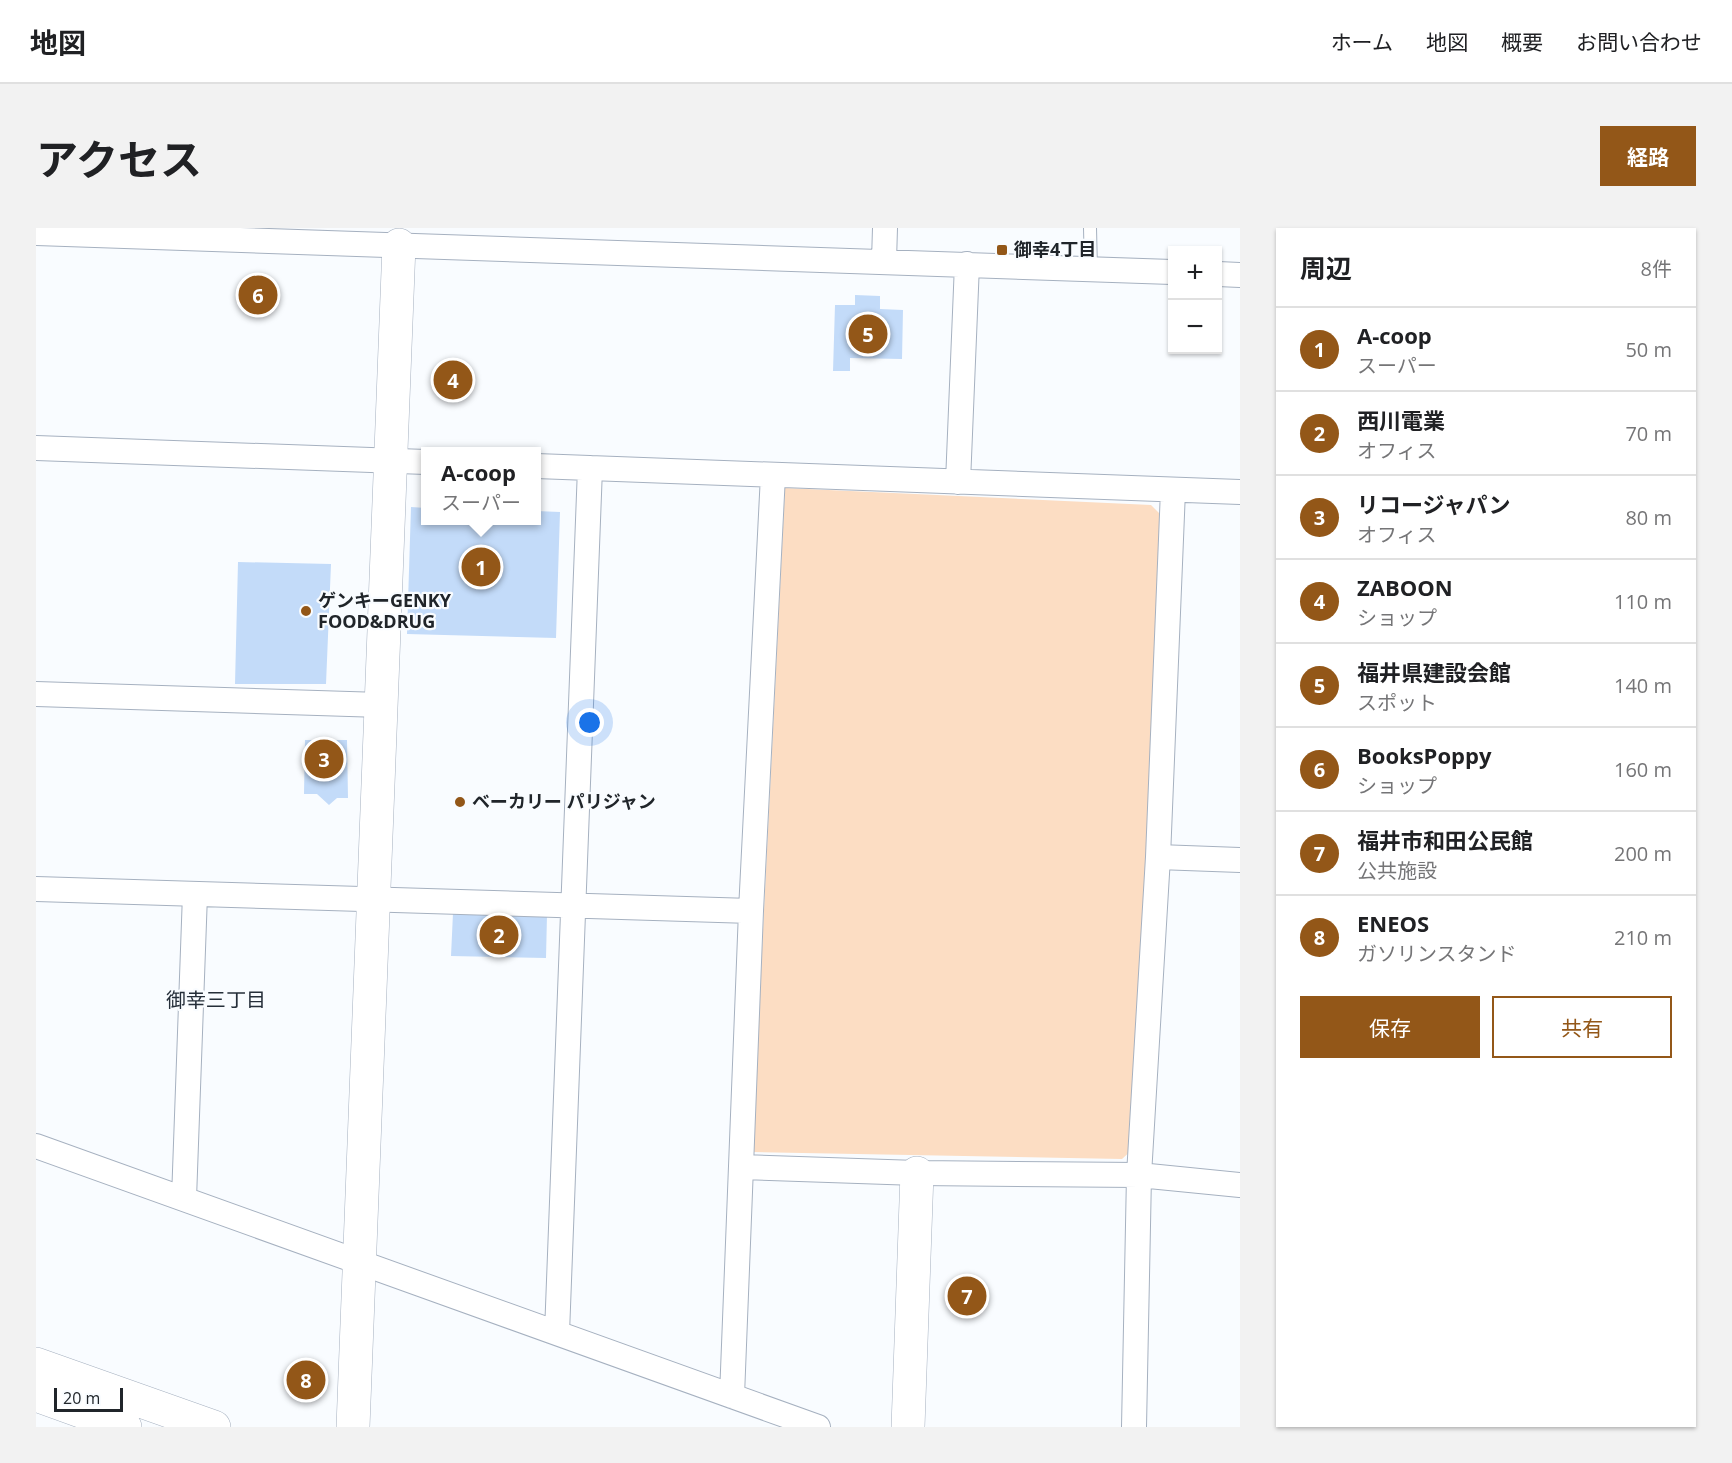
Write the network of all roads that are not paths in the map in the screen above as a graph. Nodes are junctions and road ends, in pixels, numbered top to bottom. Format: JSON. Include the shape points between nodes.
{"nodes":[{"id":1,"x":885,"y":228,"type":"edge"},
{"id":2,"x":1090,"y":228,"type":"edge"},
{"id":3,"x":36,"y":233,"type":"edge"},
{"id":4,"x":399,"y":236,"type":"edge"},
{"id":5,"x":884,"y":261,"type":"junction"},
{"id":6,"x":967,"y":264,"type":"junction"},
{"id":7,"x":1091,"y":269,"type":"junction"},
{"id":8,"x":1168,"y":272,"type":"edge"},
{"id":9,"x":1222,"y":274,"type":"edge"},
{"id":10,"x":1240,"y":275,"type":"edge"},
{"id":11,"x":36,"y":448,"type":"edge"},
{"id":12,"x":390,"y":461,"type":"junction"},
{"id":13,"x":421,"y":462,"type":"edge"},
{"id":14,"x":541,"y":466,"type":"edge"},
{"id":15,"x":590,"y":468,"type":"junction"},
{"id":16,"x":773,"y":475,"type":"junction"},
{"id":17,"x":958,"y":482,"type":"junction"},
{"id":18,"x":1173,"y":490,"type":"junction"},
{"id":19,"x":1240,"y":492,"type":"edge"},
{"id":20,"x":36,"y":694,"type":"edge"},
{"id":21,"x":381,"y":705,"type":"junction"},
{"id":22,"x":1158,"y":857,"type":"junction"},
{"id":23,"x":1240,"y":860,"type":"edge"},
{"id":24,"x":36,"y":889,"type":"edge"},
{"id":25,"x":195,"y":894,"type":"junction"},
{"id":26,"x":374,"y":899,"type":"junction"},
{"id":27,"x":573,"y":906,"type":"junction"},
{"id":28,"x":751,"y":911,"type":"junction"},
{"id":29,"x":36,"y":1146,"type":"edge"},
{"id":30,"x":741,"y":1167,"type":"junction"},
{"id":31,"x":917,"y":1173,"type":"junction"},
{"id":32,"x":1139,"y":1175,"type":"junction"},
{"id":33,"x":1240,"y":1185,"type":"edge"},
{"id":34,"x":184,"y":1199,"type":"junction"},
{"id":35,"x":360,"y":1262,"type":"junction"},
{"id":36,"x":557,"y":1333,"type":"junction"},
{"id":37,"x":36,"y":1364,"type":"edge"},
{"id":38,"x":36,"y":1395,"type":"edge"},
{"id":39,"x":732,"y":1396,"type":"junction"},
{"id":40,"x":125,"y":1427,"type":"edge"},
{"id":41,"x":214,"y":1427,"type":"edge"},
{"id":42,"x":353,"y":1427,"type":"edge"},
{"id":43,"x":818,"y":1427,"type":"edge"},
{"id":44,"x":908,"y":1427,"type":"edge"},
{"id":45,"x":1134,"y":1427,"type":"edge"}],
"edges":[{"from":1,"to":5,"type":"street"},
{"from":2,"to":7,"type":"lane"},
{"from":3,"to":4,"type":"street"},
{"from":4,"to":5,"type":"street"},
{"from":4,"to":12,"type":"street"},
{"from":5,"to":6,"type":"street"},
{"from":6,"to":7,"type":"street"},
{"from":6,"to":17,"type":"street"},
{"from":7,"to":8,"type":"street"},
{"from":9,"to":10,"type":"street"},
{"from":11,"to":12,"type":"street"},
{"from":12,"to":13,"type":"street"},
{"from":12,"to":21,"type":"street"},
{"from":14,"to":15,"type":"street"},
{"from":15,"to":16,"type":"street"},
{"from":15,"to":27,"type":"street"},
{"from":16,"to":17,"type":"street"},
{"from":16,"to":28,"type":"street"},
{"from":17,"to":18,"type":"street"},
{"from":18,"to":19,"type":"street"},
{"from":18,"to":22,"type":"street"},
{"from":20,"to":21,"type":"street"},
{"from":21,"to":26,"type":"street"},
{"from":22,"to":23,"type":"street"},
{"from":22,"to":32,"type":"street"},
{"from":24,"to":25,"type":"street"},
{"from":25,"to":26,"type":"street"},
{"from":25,"to":34,"type":"street"},
{"from":26,"to":27,"type":"street"},
{"from":26,"to":35,"type":"street"},
{"from":27,"to":28,"type":"street"},
{"from":27,"to":36,"type":"street"},
{"from":28,"to":30,"type":"street"},
{"from":29,"to":34,"type":"street"},
{"from":30,"to":31,"type":"street"},
{"from":30,"to":39,"type":"street"},
{"from":31,"to":32,"type":"street"},
{"from":31,"to":44,"type":"street"},
{"from":32,"to":33,"type":"street"},
{"from":32,"to":45,"type":"street"},
{"from":34,"to":35,"type":"street"},
{"from":35,"to":36,"type":"street"},
{"from":35,"to":42,"type":"street"},
{"from":36,"to":39,"type":"street"},
{"from":37,"to":41,"type":"street"},
{"from":38,"to":40,"type":"street"},
{"from":39,"to":43,"type":"street"}]}
